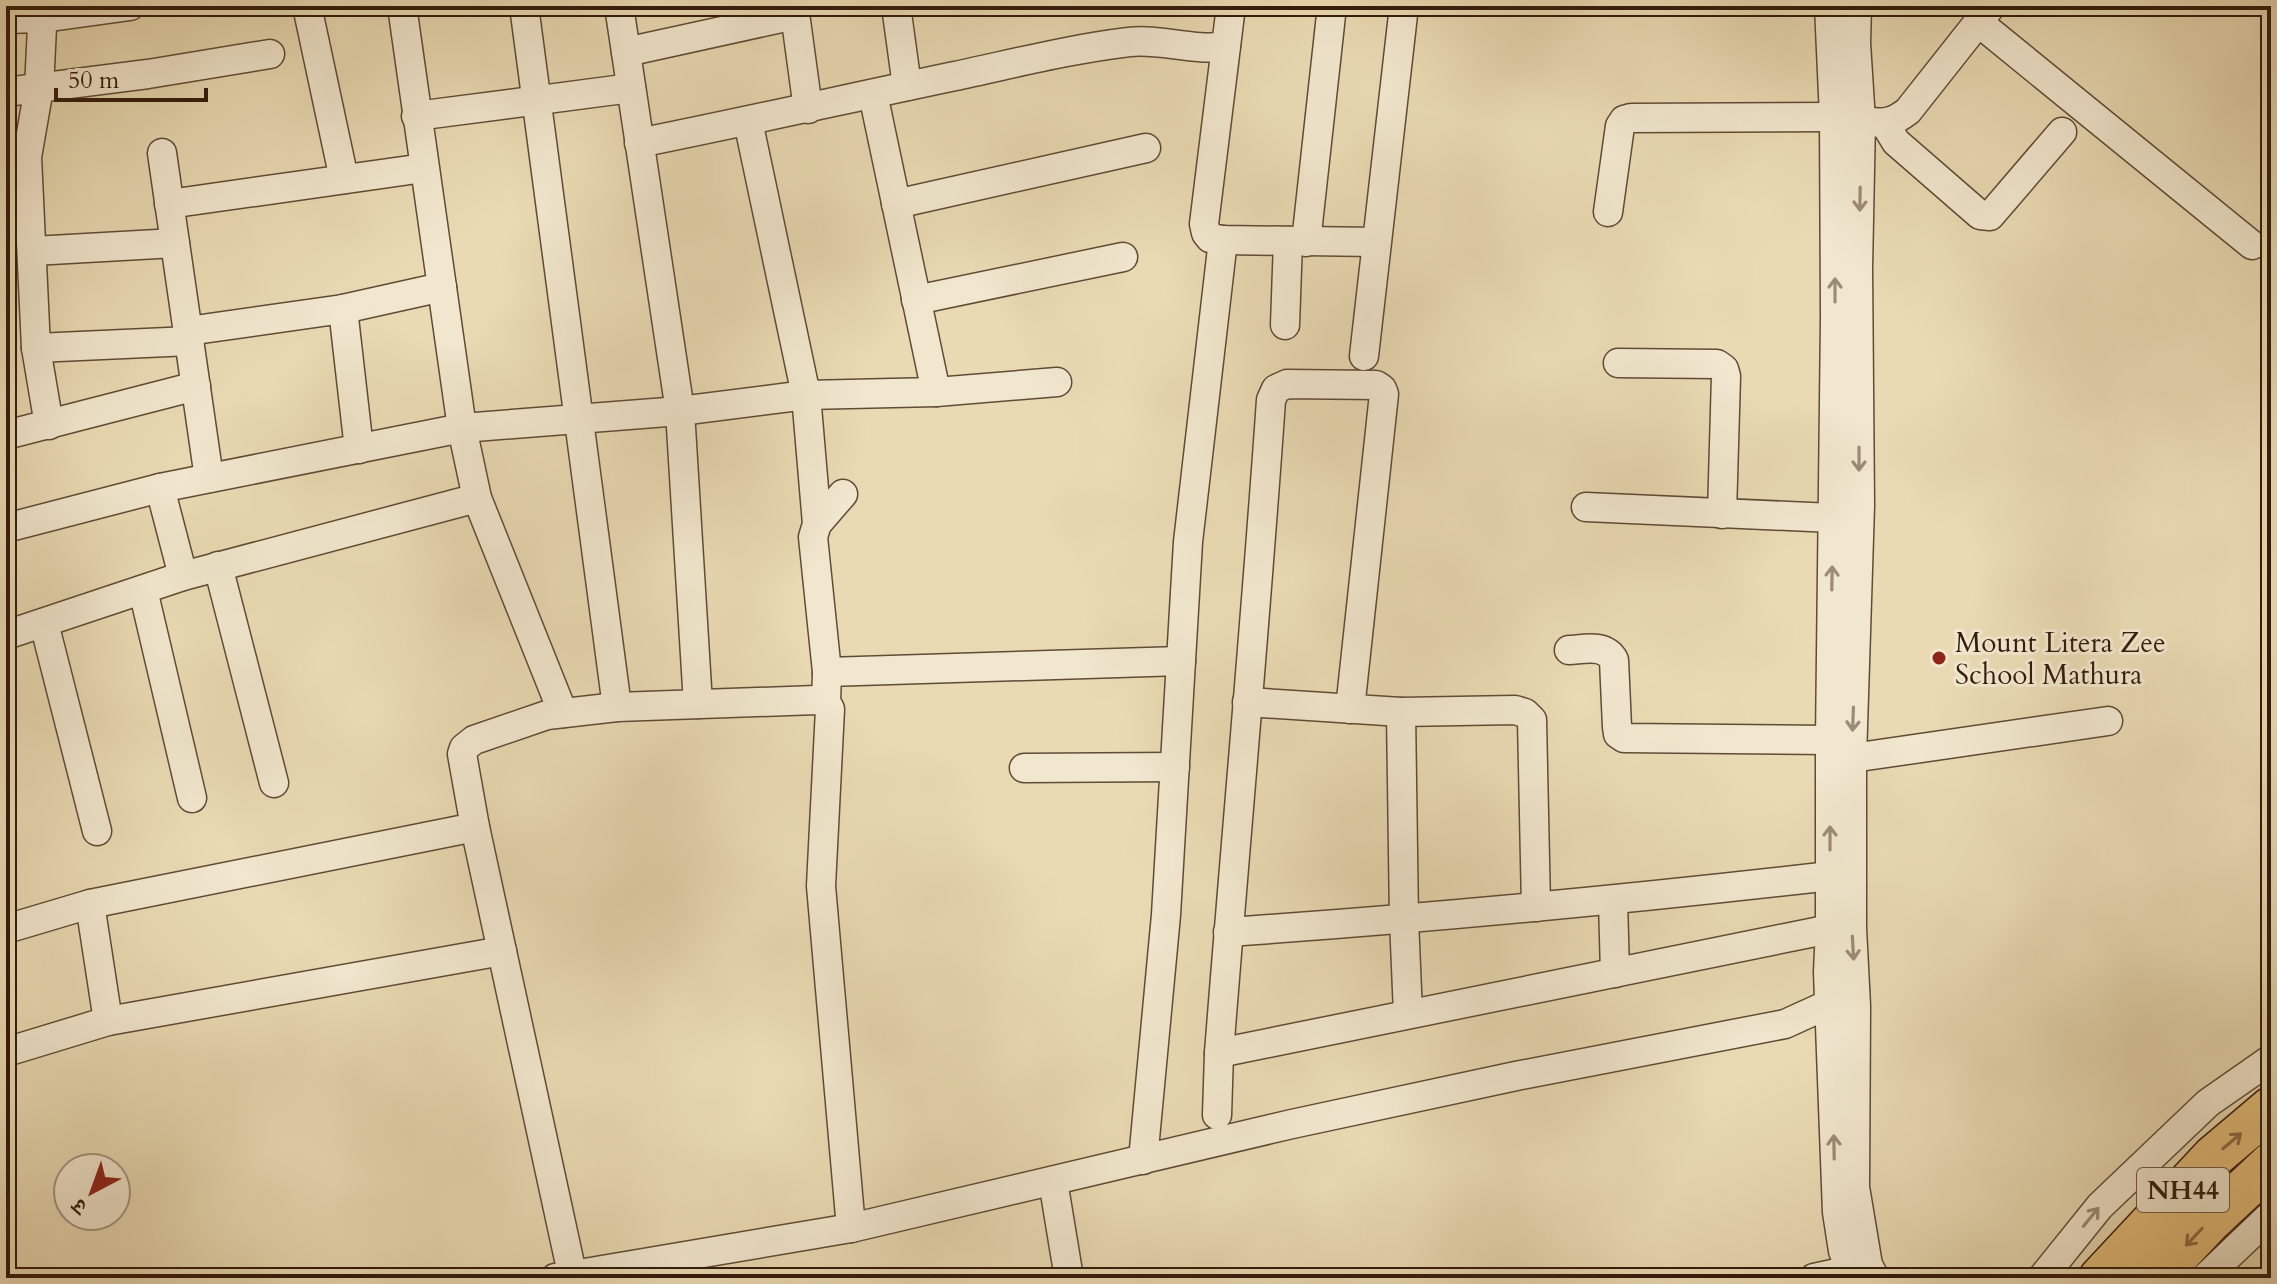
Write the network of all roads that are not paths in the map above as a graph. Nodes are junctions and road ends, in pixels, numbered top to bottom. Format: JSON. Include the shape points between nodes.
{"nodes":[{"id":1,"x":130,"y":6,"type":"edge"},
{"id":2,"x":307,"y":6,"type":"edge"},
{"id":3,"x":402,"y":6,"type":"edge"},
{"id":4,"x":524,"y":6,"type":"edge"},
{"id":5,"x":619,"y":6,"type":"edge"},
{"id":6,"x":896,"y":6,"type":"edge"},
{"id":7,"x":1231,"y":6,"type":"edge"},
{"id":8,"x":1332,"y":6,"type":"edge"},
{"id":9,"x":1404,"y":6,"type":"edge"},
{"id":10,"x":1829,"y":6,"type":"edge"},
{"id":11,"x":1857,"y":6,"type":"edge"},
{"id":12,"x":795,"y":10,"type":"edge"},
{"id":13,"x":43,"y":12,"type":"edge"},
{"id":14,"x":1984,"y":14,"type":"edge"},
{"id":15,"x":6,"y":19,"type":"edge"},
{"id":16,"x":1843,"y":39,"type":"junction"},
{"id":17,"x":1226,"y":46,"type":"junction"},
{"id":18,"x":626,"y":52,"type":"junction"},
{"id":19,"x":270,"y":54,"type":"dead end"},
{"id":20,"x":907,"y":86,"type":"junction"},
{"id":21,"x":39,"y":88,"type":"junction"},
{"id":22,"x":631,"y":88,"type":"junction"},
{"id":23,"x":6,"y":92,"type":"edge"},
{"id":24,"x":873,"y":94,"type":"junction"},
{"id":25,"x":537,"y":101,"type":"junction"},
{"id":26,"x":808,"y":109,"type":"junction"},
{"id":27,"x":416,"y":116,"type":"junction"},
{"id":28,"x":1860,"y":120,"type":"junction"},
{"id":29,"x":748,"y":121,"type":"junction"},
{"id":30,"x":2062,"y":132,"type":"dead end"},
{"id":31,"x":639,"y":143,"type":"junction"},
{"id":32,"x":1146,"y":148,"type":"dead end"},
{"id":33,"x":162,"y":153,"type":"dead end"},
{"id":34,"x":424,"y":168,"type":"junction"},
{"id":35,"x":344,"y":179,"type":"junction"},
{"id":36,"x":169,"y":204,"type":"junction"},
{"id":37,"x":896,"y":204,"type":"junction"},
{"id":38,"x":1608,"y":212,"type":"dead end"},
{"id":39,"x":1223,"y":240,"type":"junction"},
{"id":40,"x":1297,"y":242,"type":"junction"},
{"id":41,"x":1376,"y":242,"type":"junction"},
{"id":42,"x":175,"y":243,"type":"junction"},
{"id":43,"x":2252,"y":245,"type":"dead end"},
{"id":44,"x":33,"y":251,"type":"junction"},
{"id":45,"x":1123,"y":257,"type":"dead end"},
{"id":46,"x":442,"y":287,"type":"junction"},
{"id":47,"x":916,"y":300,"type":"junction"},
{"id":48,"x":343,"y":309,"type":"junction"},
{"id":49,"x":1285,"y":325,"type":"dead end"},
{"id":50,"x":189,"y":336,"type":"junction"},
{"id":51,"x":1847,"y":337,"type":"junction"},
{"id":52,"x":36,"y":348,"type":"junction"},
{"id":53,"x":1364,"y":356,"type":"dead end"},
{"id":54,"x":1618,"y":363,"type":"dead end"},
{"id":55,"x":1057,"y":382,"type":"dead end"},
{"id":56,"x":196,"y":386,"type":"junction"},
{"id":57,"x":936,"y":392,"type":"junction"},
{"id":58,"x":806,"y":395,"type":"junction"},
{"id":59,"x":680,"y":411,"type":"junction"},
{"id":60,"x":579,"y":417,"type":"junction"},
{"id":61,"x":49,"y":425,"type":"junction"},
{"id":62,"x":462,"y":428,"type":"junction"},
{"id":63,"x":6,"y":435,"type":"edge"},
{"id":64,"x":359,"y":449,"type":"junction"},
{"id":65,"x":209,"y":478,"type":"junction"},
{"id":66,"x":160,"y":488,"type":"junction"},
{"id":67,"x":843,"y":494,"type":"dead end"},
{"id":68,"x":477,"y":498,"type":"junction"},
{"id":69,"x":1586,"y":507,"type":"dead end"},
{"id":70,"x":1722,"y":514,"type":"junction"},
{"id":71,"x":1833,"y":518,"type":"junction"},
{"id":72,"x":817,"y":524,"type":"junction"},
{"id":73,"x":6,"y":528,"type":"edge"},
{"id":74,"x":218,"y":566,"type":"junction"},
{"id":75,"x":183,"y":576,"type":"junction"},
{"id":76,"x":143,"y":590,"type":"junction"},
{"id":77,"x":44,"y":623,"type":"junction"},
{"id":78,"x":6,"y":635,"type":"edge"},
{"id":79,"x":1569,"y":650,"type":"dead end"},
{"id":80,"x":1181,"y":661,"type":"junction"},
{"id":81,"x":827,"y":672,"type":"junction"},
{"id":82,"x":826,"y":702,"type":"junction"},
{"id":83,"x":1247,"y":702,"type":"junction"},
{"id":84,"x":698,"y":704,"type":"junction"},
{"id":85,"x":617,"y":707,"type":"junction"},
{"id":86,"x":1350,"y":709,"type":"junction"},
{"id":87,"x":1401,"y":712,"type":"junction"},
{"id":88,"x":563,"y":713,"type":"junction"},
{"id":89,"x":2108,"y":721,"type":"dead end"},
{"id":90,"x":1830,"y":740,"type":"junction"},
{"id":91,"x":1852,"y":758,"type":"junction"},
{"id":92,"x":1175,"y":767,"type":"junction"},
{"id":93,"x":1024,"y":768,"type":"dead end"},
{"id":94,"x":274,"y":783,"type":"dead end"},
{"id":95,"x":192,"y":798,"type":"dead end"},
{"id":96,"x":475,"y":827,"type":"junction"},
{"id":97,"x":97,"y":831,"type":"dead end"},
{"id":98,"x":1830,"y":876,"type":"junction"},
{"id":99,"x":1613,"y":901,"type":"junction"},
{"id":100,"x":90,"y":904,"type":"junction"},
{"id":101,"x":1536,"y":907,"type":"junction"},
{"id":102,"x":1404,"y":920,"type":"junction"},
{"id":103,"x":6,"y":929,"type":"edge"},
{"id":104,"x":1830,"y":929,"type":"junction"},
{"id":105,"x":1228,"y":932,"type":"junction"},
{"id":106,"x":502,"y":951,"type":"junction"},
{"id":107,"x":1615,"y":973,"type":"junction"},
{"id":108,"x":1855,"y":990,"type":"junction"},
{"id":109,"x":1829,"y":1004,"type":"junction"},
{"id":110,"x":1408,"y":1014,"type":"junction"},
{"id":111,"x":108,"y":1021,"type":"junction"},
{"id":112,"x":6,"y":1052,"type":"edge"},
{"id":113,"x":1219,"y":1053,"type":"junction"},
{"id":114,"x":2271,"y":1059,"type":"edge"},
{"id":115,"x":2271,"y":1108,"type":"edge"},
{"id":116,"x":1217,"y":1115,"type":"dead end"},
{"id":117,"x":1143,"y":1160,"type":"junction"},
{"id":118,"x":2271,"y":1164,"type":"edge"},
{"id":119,"x":1053,"y":1181,"type":"junction"},
{"id":120,"x":2271,"y":1215,"type":"edge"},
{"id":121,"x":851,"y":1228,"type":"junction"},
{"id":122,"x":1860,"y":1275,"type":"edge"},
{"id":123,"x":567,"y":1277,"type":"edge"},
{"id":124,"x":1069,"y":1278,"type":"edge"},
{"id":125,"x":1814,"y":1278,"type":"edge"},
{"id":126,"x":2042,"y":1278,"type":"edge"},
{"id":127,"x":2100,"y":1278,"type":"edge"},
{"id":128,"x":2156,"y":1278,"type":"edge"},
{"id":129,"x":2205,"y":1278,"type":"edge"}],
"edges":[{"from":1,"to":13,"type":"street"},
{"from":2,"to":35,"type":"street"},
{"from":3,"to":27,"type":"street"},
{"from":4,"to":25,"type":"street"},
{"from":5,"to":18,"type":"street"},
{"from":6,"to":20,"type":"street"},
{"from":7,"to":17,"type":"street"},
{"from":8,"to":40,"type":"street"},
{"from":9,"to":41,"type":"street"},
{"from":10,"to":16,"type":"street"},
{"from":11,"to":16,"type":"street"},
{"from":12,"to":18,"type":"street"},
{"from":12,"to":26,"type":"street"},
{"from":13,"to":15,"type":"street"},
{"from":13,"to":21,"type":"street"},
{"from":14,"to":28,"type":"street","via":[[1908,111],[1897,119]]},
{"from":14,"to":43,"type":"street"},
{"from":16,"to":28,"type":"street"},
{"from":17,"to":20,"type":"street","via":[[1129,42]]},
{"from":17,"to":39,"type":"street","via":[[1204,224],[1210,238]]},
{"from":18,"to":22,"type":"street"},
{"from":19,"to":21,"type":"street"},
{"from":20,"to":24,"type":"street"},
{"from":21,"to":23,"type":"street"},
{"from":21,"to":44,"type":"street","via":[[27,157]]},
{"from":22,"to":25,"type":"street"},
{"from":22,"to":31,"type":"street"},
{"from":24,"to":26,"type":"street"},
{"from":24,"to":37,"type":"street"},
{"from":25,"to":27,"type":"street"},
{"from":25,"to":60,"type":"street"},
{"from":26,"to":29,"type":"street"},
{"from":27,"to":34,"type":"street"},
{"from":28,"to":30,"type":"street","via":[[1896,142],[1985,217]]},
{"from":28,"to":38,"type":"street","via":[[1624,120]]},
{"from":28,"to":51,"type":"street"},
{"from":29,"to":31,"type":"street"},
{"from":29,"to":58,"type":"street"},
{"from":31,"to":59,"type":"street"},
{"from":32,"to":37,"type":"street"},
{"from":33,"to":36,"type":"street"},
{"from":34,"to":35,"type":"street"},
{"from":34,"to":46,"type":"street"},
{"from":35,"to":36,"type":"street"},
{"from":36,"to":42,"type":"street"},
{"from":37,"to":47,"type":"street"},
{"from":39,"to":40,"type":"street"},
{"from":39,"to":80,"type":"street","via":[[1188,542]]},
{"from":40,"to":41,"type":"street"},
{"from":40,"to":49,"type":"street"},
{"from":41,"to":53,"type":"street"},
{"from":42,"to":44,"type":"street"},
{"from":42,"to":50,"type":"street"},
{"from":44,"to":52,"type":"street"},
{"from":45,"to":47,"type":"street"},
{"from":46,"to":48,"type":"street"},
{"from":46,"to":62,"type":"street"},
{"from":47,"to":57,"type":"street"},
{"from":48,"to":50,"type":"street"},
{"from":48,"to":64,"type":"street"},
{"from":50,"to":52,"type":"street"},
{"from":50,"to":56,"type":"street"},
{"from":51,"to":71,"type":"street"},
{"from":51,"to":91,"type":"street","one_way":true,"via":[[1860,506]]},
{"from":52,"to":61,"type":"street"},
{"from":54,"to":70,"type":"street","via":[[1717,364],[1724,369]]},
{"from":55,"to":57,"type":"street"},
{"from":56,"to":61,"type":"street"},
{"from":56,"to":65,"type":"street"},
{"from":57,"to":58,"type":"street"},
{"from":58,"to":59,"type":"street"},
{"from":58,"to":72,"type":"street"},
{"from":59,"to":60,"type":"street"},
{"from":59,"to":84,"type":"street"},
{"from":60,"to":62,"type":"street"},
{"from":60,"to":85,"type":"street"},
{"from":61,"to":63,"type":"street"},
{"from":62,"to":64,"type":"street"},
{"from":62,"to":68,"type":"street"},
{"from":64,"to":65,"type":"street"},
{"from":65,"to":66,"type":"street"},
{"from":66,"to":73,"type":"street"},
{"from":66,"to":75,"type":"street"},
{"from":67,"to":72,"type":"street"},
{"from":68,"to":74,"type":"street"},
{"from":68,"to":88,"type":"street"},
{"from":69,"to":70,"type":"street"},
{"from":70,"to":71,"type":"street"},
{"from":90,"to":71,"type":"street","one_way":true},
{"from":72,"to":81,"type":"street","via":[[813,537]]},
{"from":74,"to":75,"type":"street"},
{"from":74,"to":94,"type":"street"},
{"from":75,"to":76,"type":"street"},
{"from":76,"to":77,"type":"street"},
{"from":76,"to":95,"type":"street"},
{"from":77,"to":78,"type":"street"},
{"from":77,"to":97,"type":"street"},
{"from":79,"to":90,"type":"street","via":[[1605,649],[1611,654],[1618,734],[1624,738]]},
{"from":80,"to":81,"type":"street"},
{"from":80,"to":92,"type":"street"},
{"from":81,"to":82,"type":"street"},
{"from":82,"to":84,"type":"street"},
{"from":82,"to":121,"type":"street","via":[[830,709],[821,886]]},
{"from":83,"to":86,"type":"street"},
{"from":83,"to":86,"type":"street","via":[[1273,394],[1287,384],[1376,385],[1384,394]]},
{"from":83,"to":105,"type":"street"},
{"from":84,"to":85,"type":"street"},
{"from":85,"to":88,"type":"street"},
{"from":86,"to":87,"type":"street"},
{"from":87,"to":101,"type":"street","via":[[1515,710],[1532,720]]},
{"from":87,"to":102,"type":"street"},
{"from":88,"to":96,"type":"street","via":[[474,740],[464,748]]},
{"from":89,"to":91,"type":"street"},
{"from":98,"to":90,"type":"street","one_way":true},
{"from":91,"to":108,"type":"street","one_way":true},
{"from":92,"to":93,"type":"street"},
{"from":92,"to":117,"type":"street"},
{"from":96,"to":100,"type":"street"},
{"from":96,"to":106,"type":"street"},
{"from":98,"to":99,"type":"street"},
{"from":98,"to":104,"type":"street"},
{"from":99,"to":101,"type":"street"},
{"from":99,"to":107,"type":"street"},
{"from":100,"to":103,"type":"street"},
{"from":100,"to":111,"type":"street"},
{"from":101,"to":102,"type":"street"},
{"from":102,"to":105,"type":"street"},
{"from":102,"to":110,"type":"street"},
{"from":104,"to":107,"type":"street"},
{"from":104,"to":109,"type":"street"},
{"from":105,"to":113,"type":"street"},
{"from":106,"to":111,"type":"street"},
{"from":106,"to":123,"type":"street"},
{"from":107,"to":110,"type":"street"},
{"from":108,"to":109,"type":"street"},
{"from":108,"to":122,"type":"street","via":[[1855,1187],[1868,1265]]},
{"from":109,"to":117,"type":"street","via":[[1785,1024],[1337,1114]]},
{"from":122,"to":109,"type":"street","one_way":true,"via":[[1843,1251],[1837,1212]]},
{"from":110,"to":113,"type":"street"},
{"from":111,"to":112,"type":"street"},
{"from":113,"to":116,"type":"street"},
{"from":126,"to":114,"type":"street","one_way":true,"via":[[2100,1206],[2197,1113]]},
{"from":127,"to":115,"type":"highway","number":"NH44","one_way":true,"via":[[2213,1157]]},
{"from":117,"to":119,"type":"street"},
{"from":118,"to":128,"type":"highway","number":"NH44","one_way":true},
{"from":119,"to":121,"type":"street"},
{"from":119,"to":124,"type":"street"},
{"from":120,"to":129,"type":"street"},
{"from":121,"to":123,"type":"street"},
{"from":122,"to":125,"type":"street"}]}
